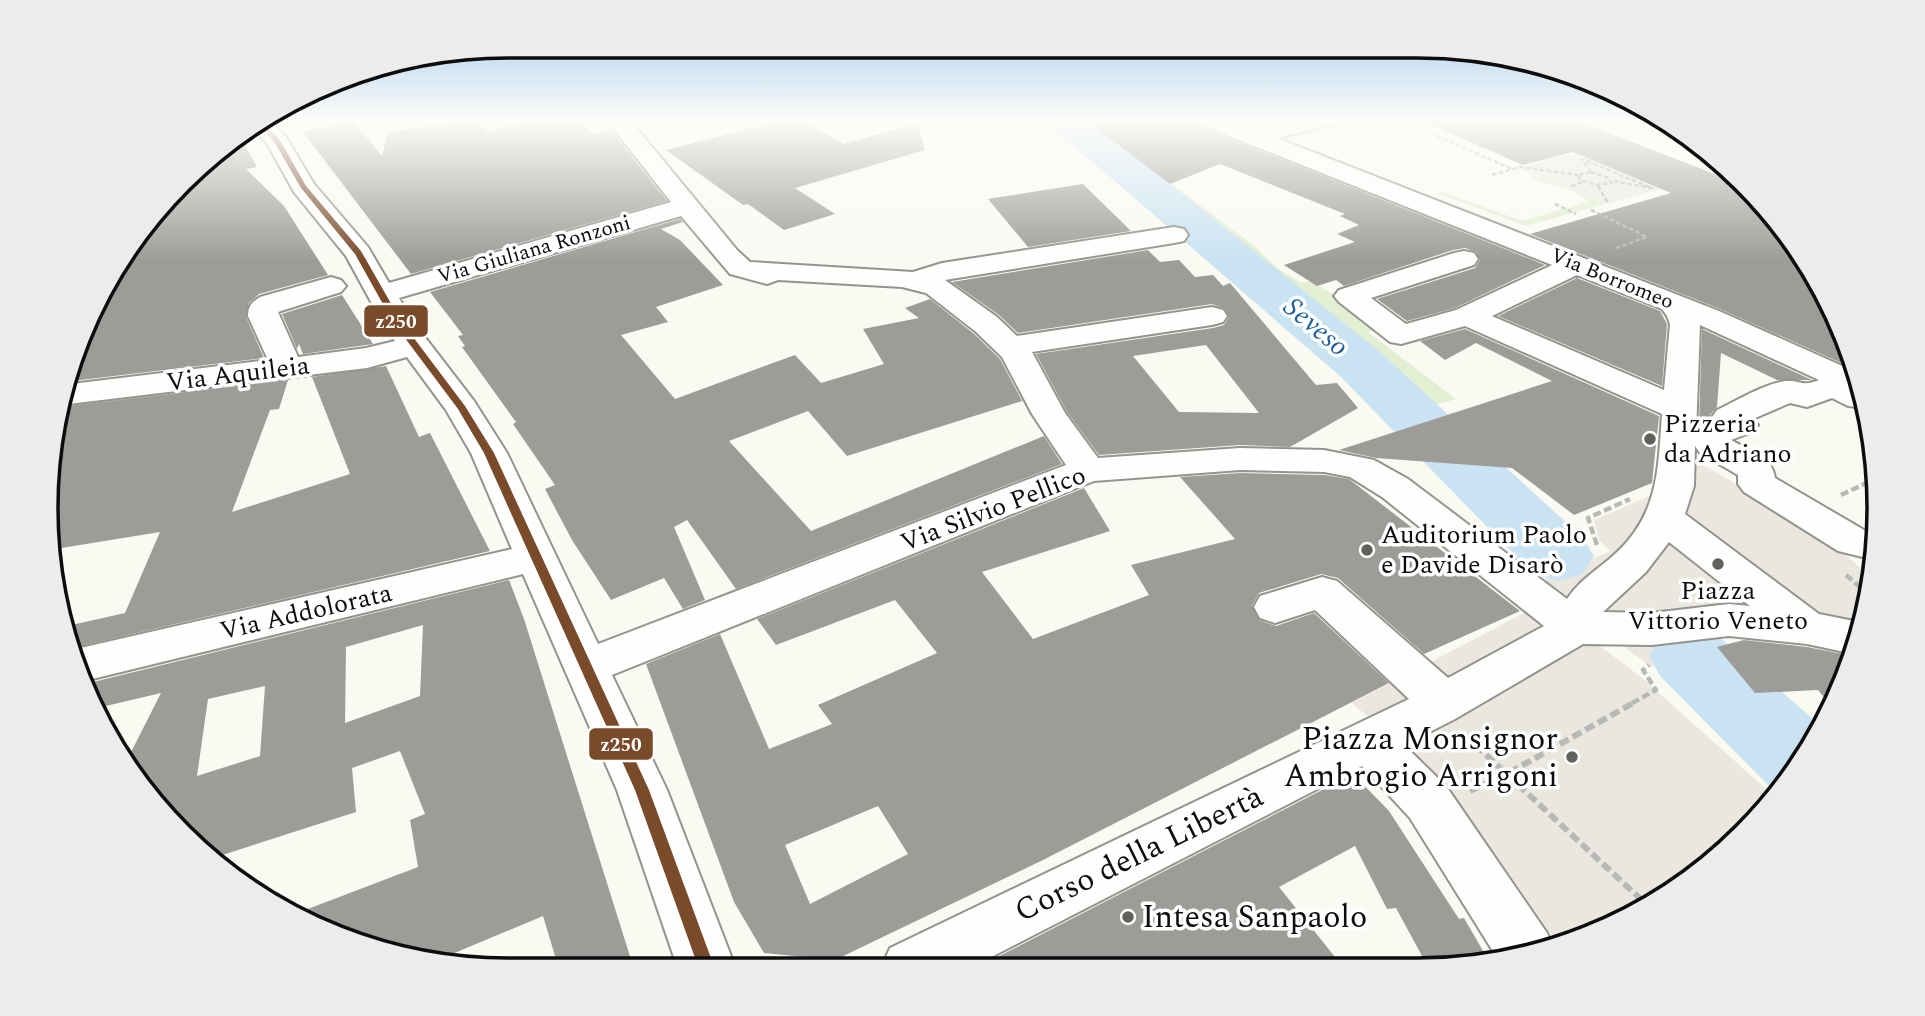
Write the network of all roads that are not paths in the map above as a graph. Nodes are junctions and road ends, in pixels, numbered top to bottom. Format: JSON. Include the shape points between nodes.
{"nodes":[{"id":1,"x":290,"y":166,"type":"edge"},
{"id":2,"x":655,"y":166,"type":"edge"},
{"id":3,"x":1329,"y":166,"type":"edge"},
{"id":4,"x":1342,"y":166,"type":"edge"},
{"id":5,"x":686,"y":206,"type":"junction"},
{"id":6,"x":1174,"y":235,"type":"dead end"},
{"id":7,"x":1509,"y":237,"type":"junction"},
{"id":8,"x":1464,"y":259,"type":"dead end"},
{"id":9,"x":1576,"y":265,"type":"junction"},
{"id":10,"x":917,"y":281,"type":"junction"},
{"id":11,"x":331,"y":286,"type":"dead end"},
{"id":12,"x":382,"y":294,"type":"junction"},
{"id":13,"x":1212,"y":316,"type":"dead end"},
{"id":14,"x":1467,"y":316,"type":"junction"},
{"id":15,"x":1691,"y":317,"type":"junction"},
{"id":16,"x":1010,"y":345,"type":"junction"},
{"id":17,"x":413,"y":346,"type":"junction"},
{"id":18,"x":284,"y":368,"type":"junction"},
{"id":19,"x":1849,"y":382,"type":"edge"},
{"id":20,"x":72,"y":394,"type":"edge"},
{"id":21,"x":1853,"y":395,"type":"edge"},
{"id":22,"x":1679,"y":409,"type":"junction"},
{"id":23,"x":1088,"y":470,"type":"junction"},
{"id":24,"x":1665,"y":519,"type":"junction"},
{"id":25,"x":1865,"y":544,"type":"edge"},
{"id":26,"x":537,"y":557,"type":"junction"},
{"id":27,"x":1275,"y":607,"type":"dead end"},
{"id":28,"x":1576,"y":628,"type":"junction"},
{"id":29,"x":1807,"y":628,"type":"junction"},
{"id":30,"x":1848,"y":637,"type":"edge"},
{"id":31,"x":86,"y":664,"type":"edge"},
{"id":32,"x":587,"y":666,"type":"junction"},
{"id":33,"x":1441,"y":704,"type":"junction"},
{"id":34,"x":1368,"y":740,"type":"junction"},
{"id":35,"x":1522,"y":946,"type":"edge"},
{"id":36,"x":703,"y":958,"type":"edge"},
{"id":37,"x":930,"y":958,"type":"edge"}],
"edges":[{"from":1,"to":12,"type":"street","via":[[349,239]]},
{"from":2,"to":5,"type":"street"},
{"from":3,"to":7,"type":"street","name":"Via Borromeo"},
{"from":4,"to":7,"type":"street","name":"Via Borromeo","via":[[1476,218]]},
{"from":5,"to":10,"type":"street","via":[[727,256],[745,270],[779,276]]},
{"from":5,"to":12,"type":"street","name":"Via Giuliana Ronzoni"},
{"from":6,"to":10,"type":"street","via":[[950,271]]},
{"from":7,"to":9,"type":"street","name":"Via Borromeo"},
{"from":8,"to":14,"type":"street","via":[[1349,296],[1401,335]]},
{"from":9,"to":14,"type":"street"},
{"from":9,"to":15,"type":"street","name":"Via Borromeo"},
{"from":10,"to":16,"type":"street","via":[[947,293]]},
{"from":11,"to":18,"type":"street","via":[[263,308]]},
{"from":12,"to":17,"type":"street"},
{"from":13,"to":16,"type":"street"},
{"from":14,"to":22,"type":"street"},
{"from":15,"to":19,"type":"street","name":"Via Borromeo"},
{"from":15,"to":22,"type":"street"},
{"from":16,"to":23,"type":"street"},
{"from":17,"to":18,"type":"street","name":"Via Aquileia","via":[[367,358]]},
{"from":17,"to":26,"type":"street","via":[[476,430]]},
{"from":18,"to":20,"type":"street","name":"Via Aquileia"},
{"from":21,"to":25,"type":"street","via":[[1833,386],[1807,397],[1788,391],[1729,417],[1740,425],[1713,435],[1713,446],[1756,470],[1757,484],[1852,541]]},
{"from":22,"to":24,"type":"street","via":[[1675,486]]},
{"from":23,"to":28,"type":"street","name":"Via Silvio Pellico","via":[[1240,459],[1324,461],[1361,468],[1395,488]]},
{"from":23,"to":32,"type":"street","name":"Via Silvio Pellico"},
{"from":24,"to":28,"type":"street","via":[[1633,562],[1584,607]]},
{"from":24,"to":29,"type":"street"},
{"from":26,"to":31,"type":"street","name":"Via Addolorata"},
{"from":26,"to":32,"type":"street"},
{"from":27,"to":33,"type":"street","via":[[1322,592]]},
{"from":28,"to":29,"type":"street","via":[[1652,629],[1729,620]]},
{"from":28,"to":33,"type":"street"},
{"from":29,"to":30,"type":"street"},
{"from":32,"to":36,"type":"street","via":[[642,790]]},
{"from":33,"to":34,"type":"street"},
{"from":34,"to":35,"type":"street","via":[[1428,802]]},
{"from":34,"to":37,"type":"street","name":"Corso della Libertà"}]}
